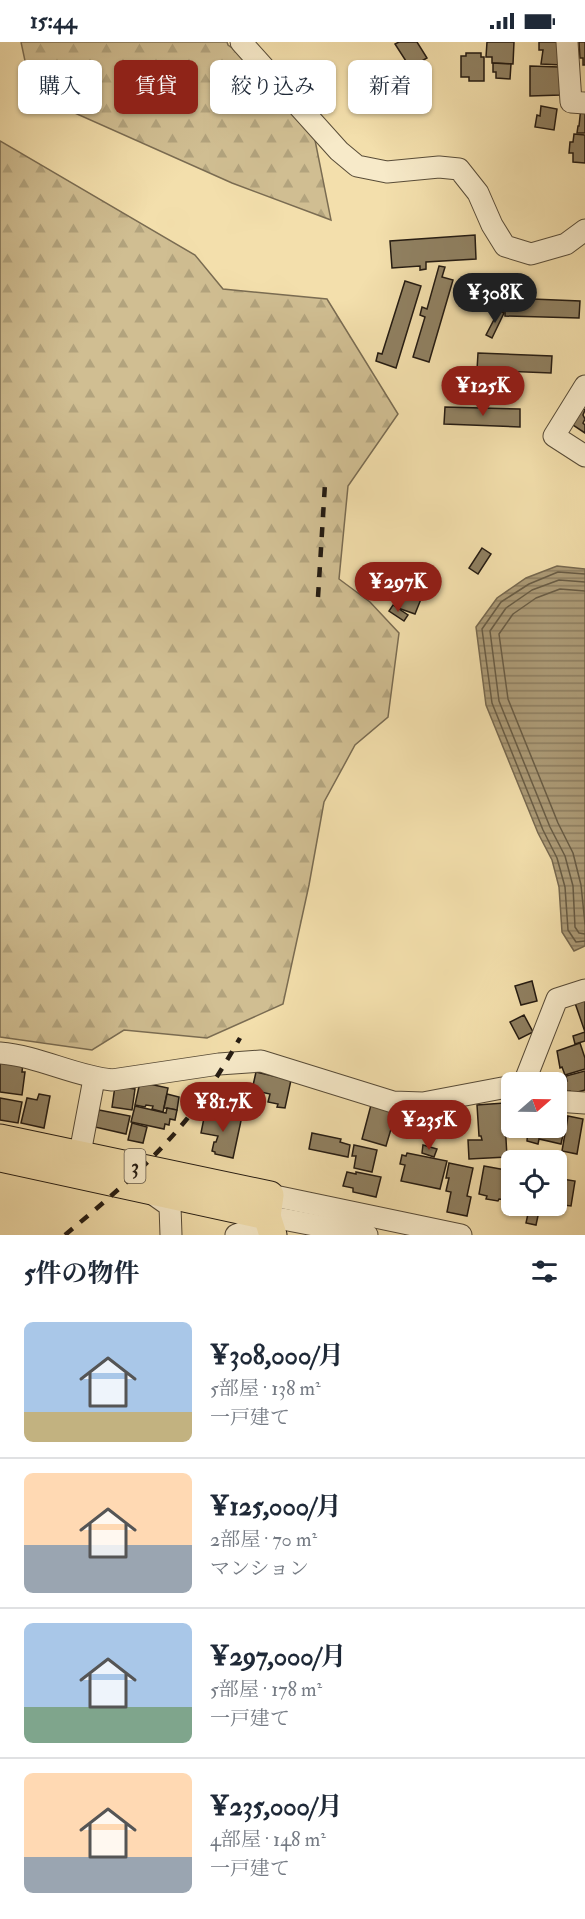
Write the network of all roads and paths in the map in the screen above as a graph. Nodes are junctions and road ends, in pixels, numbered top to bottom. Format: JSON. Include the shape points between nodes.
{"nodes":[{"id":1,"x":241,"y":42,"type":"edge"},
{"id":2,"x":567,"y":42,"type":"edge"},
{"id":3,"x":585,"y":103,"type":"edge"},
{"id":4,"x":585,"y":230,"type":"edge"},
{"id":5,"x":585,"y":386,"type":"edge"},
{"id":6,"x":585,"y":456,"type":"edge"},
{"id":7,"x":585,"y":990,"type":"edge"},
{"id":8,"x":0,"y":1053,"type":"edge"},
{"id":9,"x":528,"y":1072,"type":"edge"},
{"id":10,"x":94,"y":1079,"type":"junction"},
{"id":11,"x":501,"y":1088,"type":"edge"},
{"id":12,"x":567,"y":1102,"type":"edge"},
{"id":13,"x":585,"y":1103,"type":"edge"},
{"id":14,"x":0,"y":1138,"type":"edge"},
{"id":15,"x":0,"y":1158,"type":"edge"},
{"id":16,"x":78,"y":1164,"type":"junction"},
{"id":17,"x":146,"y":1189,"type":"junction"},
{"id":18,"x":270,"y":1215,"type":"edge"},
{"id":19,"x":357,"y":1233,"type":"edge"},
{"id":20,"x":171,"y":1235,"type":"edge"},
{"id":21,"x":236,"y":1235,"type":"edge"},
{"id":22,"x":314,"y":1235,"type":"edge"},
{"id":23,"x":461,"y":1235,"type":"edge"}],
"edges":[{"from":1,"to":4,"type":"street","via":[[357,166],[387,172],[459,169],[478,193],[505,246],[531,254],[566,244]]},
{"from":2,"to":3,"type":"street","via":[[571,102]]},
{"from":5,"to":6,"type":"street","via":[[554,436]]},
{"from":7,"to":9,"type":"street","via":[[558,999]]},
{"from":8,"to":10,"type":"street","via":[[16,1054]]},
{"from":10,"to":11,"type":"street","via":[[261,1061],[393,1102],[423,1103]]},
{"from":10,"to":16,"type":"street"},
{"from":12,"to":13,"type":"street"},
{"from":14,"to":16,"type":"main road","number":"3"},
{"from":15,"to":16,"type":"main road","number":"3"},
{"from":16,"to":17,"type":"main road","number":"3"},
{"from":16,"to":18,"type":"main road","number":"3"},
{"from":17,"to":18,"type":"main road","number":"3"},
{"from":17,"to":20,"type":"street","via":[[170,1206]]},
{"from":18,"to":19,"type":"street"},
{"from":18,"to":21,"type":"street"},
{"from":18,"to":23,"type":"street"},
{"from":19,"to":22,"type":"street"}]}
